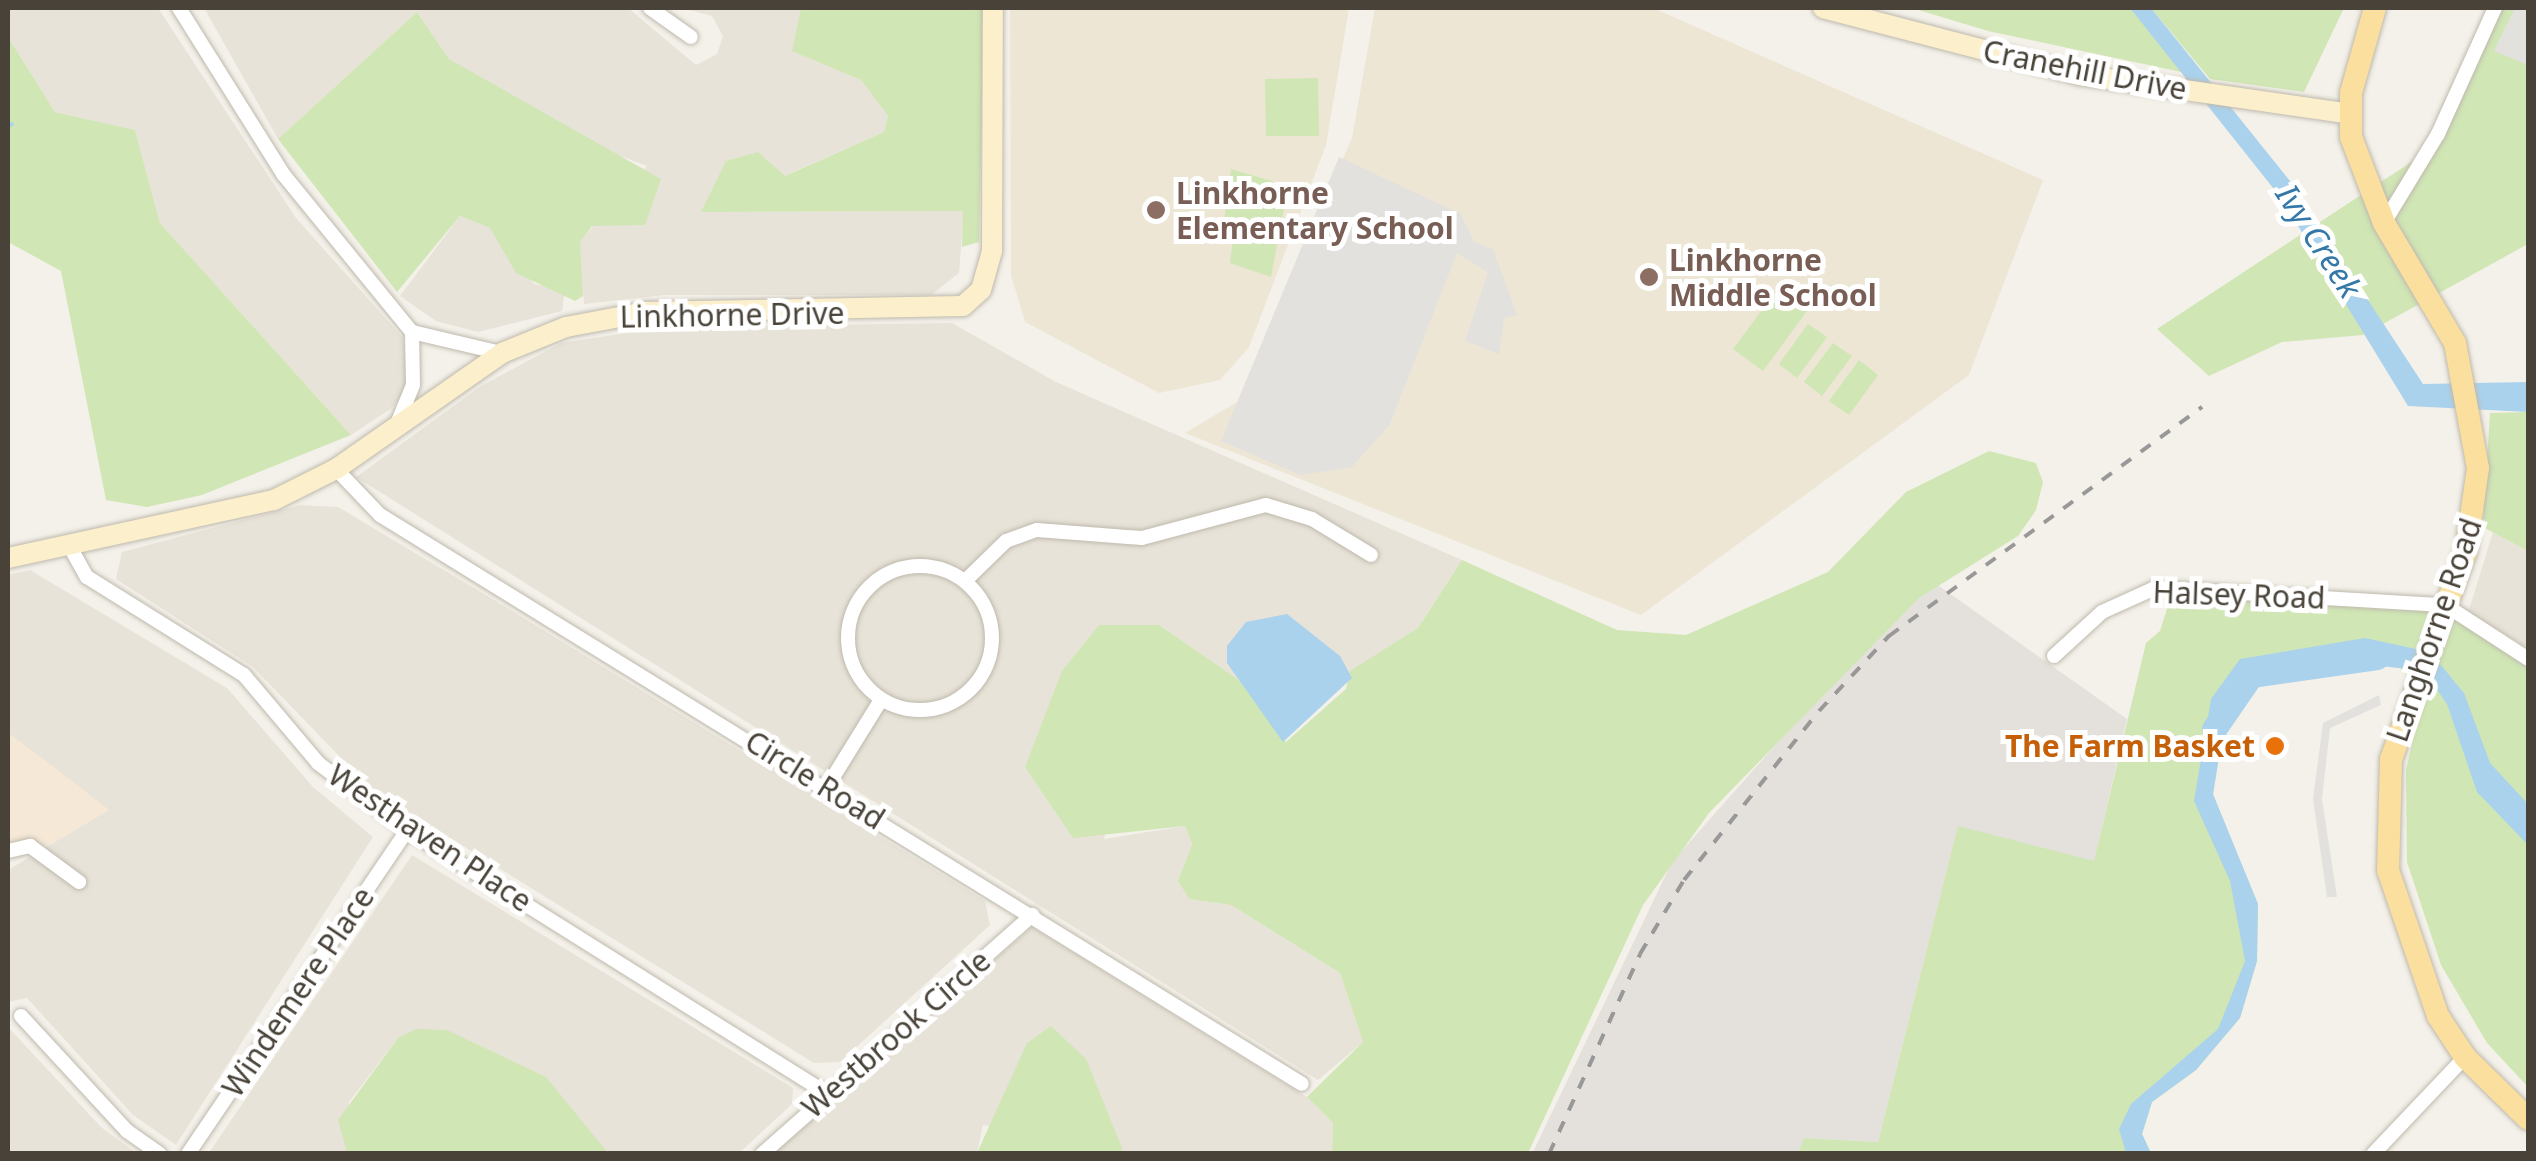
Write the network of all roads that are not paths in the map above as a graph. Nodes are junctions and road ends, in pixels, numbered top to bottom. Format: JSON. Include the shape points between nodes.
{"nodes":[{"id":1,"x":178,"y":8,"type":"edge"},
{"id":2,"x":650,"y":8,"type":"edge"},
{"id":3,"x":993,"y":8,"type":"edge"},
{"id":4,"x":1823,"y":8,"type":"edge"},
{"id":5,"x":2375,"y":8,"type":"edge"},
{"id":6,"x":2494,"y":8,"type":"edge"},
{"id":7,"x":691,"y":37,"type":"dead end"},
{"id":8,"x":2351,"y":114,"type":"junction"},
{"id":9,"x":2384,"y":223,"type":"junction"},
{"id":10,"x":412,"y":332,"type":"junction"},
{"id":11,"x":502,"y":353,"type":"junction"},
{"id":12,"x":397,"y":425,"type":"junction"},
{"id":13,"x":336,"y":469,"type":"junction"},
{"id":14,"x":70,"y":544,"type":"junction"},
{"id":15,"x":1371,"y":555,"type":"dead end"},
{"id":16,"x":8,"y":558,"type":"edge"},
{"id":17,"x":966,"y":580,"type":"junction"},
{"id":18,"x":2443,"y":611,"type":"junction"},
{"id":19,"x":2054,"y":656,"type":"dead end"},
{"id":20,"x":2528,"y":659,"type":"edge"},
{"id":21,"x":881,"y":700,"type":"junction"},
{"id":22,"x":827,"y":787,"type":"junction"},
{"id":23,"x":408,"y":830,"type":"junction"},
{"id":24,"x":8,"y":850,"type":"edge"},
{"id":25,"x":79,"y":882,"type":"dead end"},
{"id":26,"x":1032,"y":915,"type":"junction"},
{"id":27,"x":21,"y":1016,"type":"dead end"},
{"id":28,"x":2465,"y":1057,"type":"junction"},
{"id":29,"x":1302,"y":1084,"type":"dead end"},
{"id":30,"x":828,"y":1094,"type":"junction"},
{"id":31,"x":2528,"y":1119,"type":"edge"},
{"id":32,"x":160,"y":1154,"type":"edge"},
{"id":33,"x":188,"y":1154,"type":"edge"},
{"id":34,"x":762,"y":1154,"type":"edge"},
{"id":35,"x":2373,"y":1154,"type":"edge"}],
"edges":[{"from":1,"to":10,"type":"street","via":[[283,174]]},
{"from":2,"to":7,"type":"street"},
{"from":3,"to":11,"type":"main road","name":"Linkhorne Drive","via":[[992,251],[981,290],[963,306],[646,312],[566,328]]},
{"from":4,"to":8,"type":"main road","name":"Cranehill Drive","via":[[2046,68]]},
{"from":5,"to":8,"type":"main road","name":"Langhorne Road"},
{"from":6,"to":9,"type":"street","via":[[2438,134]]},
{"from":8,"to":9,"type":"main road","name":"Langhorne Road","via":[[2356,158]]},
{"from":9,"to":18,"type":"main road","name":"Langhorne Road","via":[[2436,306],[2466,379],[2476,434],[2477,500]]},
{"from":10,"to":11,"type":"street"},
{"from":10,"to":12,"type":"street","via":[[414,385]]},
{"from":11,"to":12,"type":"main road","name":"Linkhorne Drive"},
{"from":12,"to":13,"type":"main road","name":"Linkhorne Drive"},
{"from":13,"to":14,"type":"main road","name":"Linkhorne Drive","via":[[247,508]]},
{"from":13,"to":22,"type":"street","name":"Circle Road","via":[[380,515]]},
{"from":14,"to":16,"type":"main road","name":"Linkhorne Drive"},
{"from":14,"to":23,"type":"street","name":"Westhaven Place","via":[[87,577],[244,675],[318,763]]},
{"from":15,"to":17,"type":"street","via":[[1312,518],[1266,504],[1142,538],[1037,530],[1006,540]]},
{"from":17,"to":21,"type":"street","via":[[990,629],[983,675],[958,699],[926,711]]},
{"from":17,"to":21,"type":"street","via":[[918,566],[864,592],[848,650]]},
{"from":18,"to":19,"type":"street","name":"Halsey Road","via":[[2154,588],[2102,612]]},
{"from":18,"to":20,"type":"street"},
{"from":18,"to":28,"type":"main road","name":"Langhorne Road","via":[[2391,759],[2388,870],[2414,965]]},
{"from":21,"to":22,"type":"street"},
{"from":22,"to":26,"type":"street","name":"Circle Road"},
{"from":23,"to":30,"type":"street","name":"Westhaven Place"},
{"from":23,"to":33,"type":"street","name":"Windemere Place"},
{"from":24,"to":25,"type":"street","via":[[30,846]]},
{"from":26,"to":29,"type":"street","name":"Circle Road"},
{"from":26,"to":30,"type":"street","name":"Westbrook Circle"},
{"from":27,"to":32,"type":"street","via":[[127,1131]]},
{"from":28,"to":31,"type":"main road","name":"Langhorne Road"},
{"from":28,"to":35,"type":"street"},
{"from":30,"to":34,"type":"street","name":"Westbrook Circle"}]}
